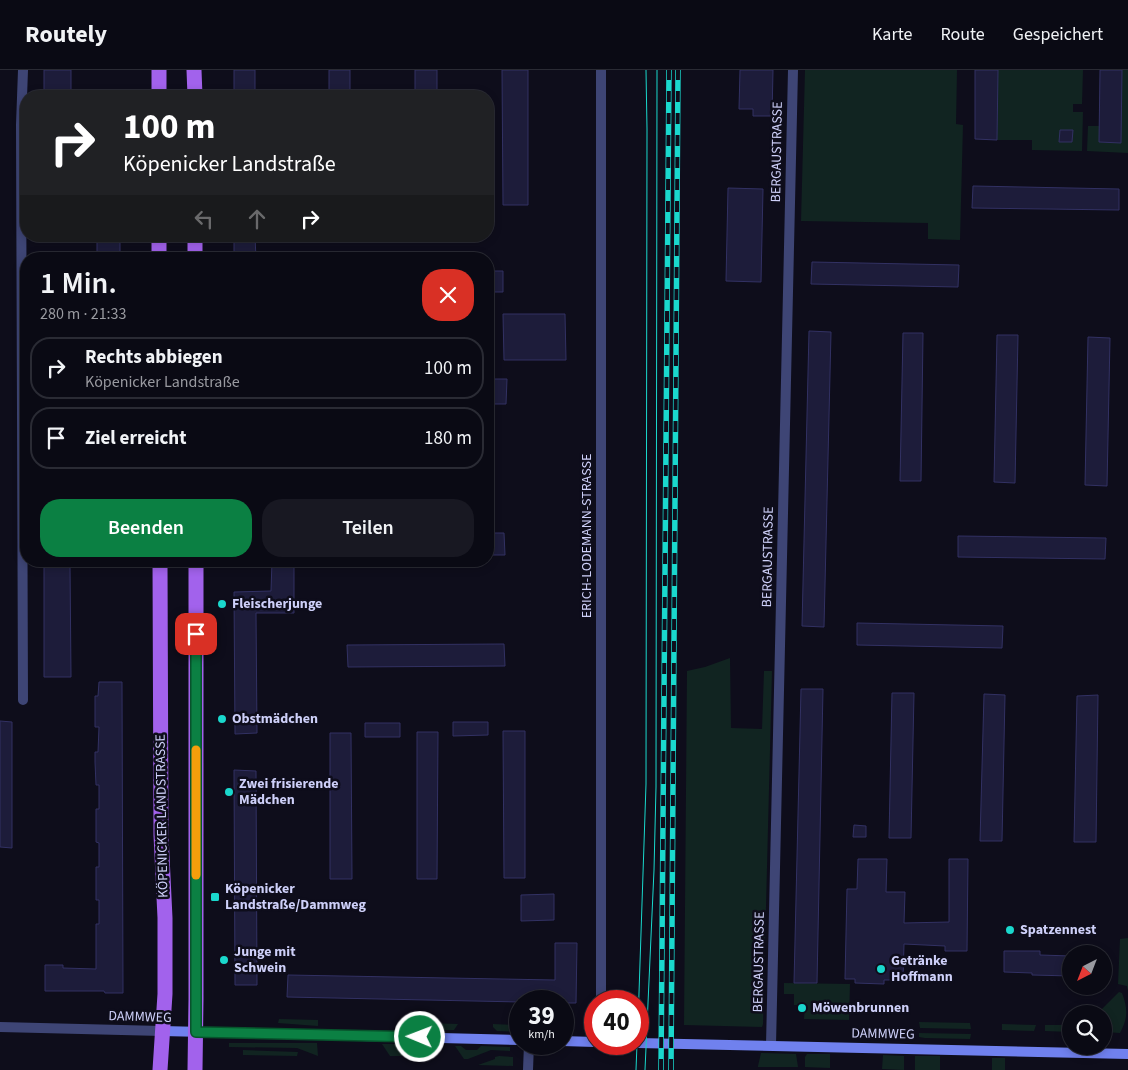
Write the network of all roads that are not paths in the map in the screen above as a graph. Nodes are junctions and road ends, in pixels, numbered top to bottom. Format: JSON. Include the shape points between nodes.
{"nodes":[{"id":1,"x":22,"y":70,"type":"edge"},
{"id":2,"x":159,"y":70,"type":"edge"},
{"id":3,"x":194,"y":70,"type":"edge"},
{"id":4,"x":602,"y":70,"type":"edge"},
{"id":5,"x":793,"y":70,"type":"edge"},
{"id":6,"x":22,"y":90,"type":"edge"},
{"id":7,"x":159,"y":90,"type":"edge"},
{"id":8,"x":194,"y":90,"type":"edge"},
{"id":9,"x":22,"y":567,"type":"edge"},
{"id":10,"x":160,"y":567,"type":"edge"},
{"id":11,"x":196,"y":567,"type":"edge"},
{"id":12,"x":22,"y":700,"type":"dead end"},
{"id":13,"x":600,"y":990,"type":"edge"},
{"id":14,"x":0,"y":1027,"type":"edge"},
{"id":15,"x":162,"y":1031,"type":"junction"},
{"id":16,"x":196,"y":1032,"type":"junction"},
{"id":17,"x":509,"y":1040,"type":"edge"},
{"id":18,"x":649,"y":1043,"type":"edge"},
{"id":19,"x":771,"y":1045,"type":"junction"},
{"id":20,"x":1128,"y":1054,"type":"edge"},
{"id":21,"x":529,"y":1055,"type":"edge"},
{"id":22,"x":160,"y":1070,"type":"edge"},
{"id":23,"x":194,"y":1070,"type":"edge"},
{"id":24,"x":528,"y":1070,"type":"edge"}],
"edges":[{"from":1,"to":6,"type":"street"},
{"from":2,"to":7,"type":"main road"},
{"from":3,"to":8,"type":"main road"},
{"from":4,"to":13,"type":"street","name":"ERICH-LODEMANN-STRASSE"},
{"from":5,"to":19,"type":"street","name":"BERGAUSTRASSE"},
{"from":9,"to":12,"type":"street"},
{"from":10,"to":15,"type":"main road","name":"KÖPENICKER LANDSTRASSE","via":[[160,835],[165,918]]},
{"from":11,"to":16,"type":"main road"},
{"from":14,"to":15,"type":"street","name":"DAMMWEG"},
{"from":15,"to":16,"type":"street","name":"DAMMWEG"},
{"from":15,"to":22,"type":"main road","name":"KÖPENICKER LANDSTRASSE"},
{"from":16,"to":17,"type":"street","name":"DAMMWEG"},
{"from":16,"to":23,"type":"main road"},
{"from":18,"to":19,"type":"street","name":"DAMMWEG"},
{"from":19,"to":20,"type":"street","name":"DAMMWEG"},
{"from":21,"to":24,"type":"street"}]}
